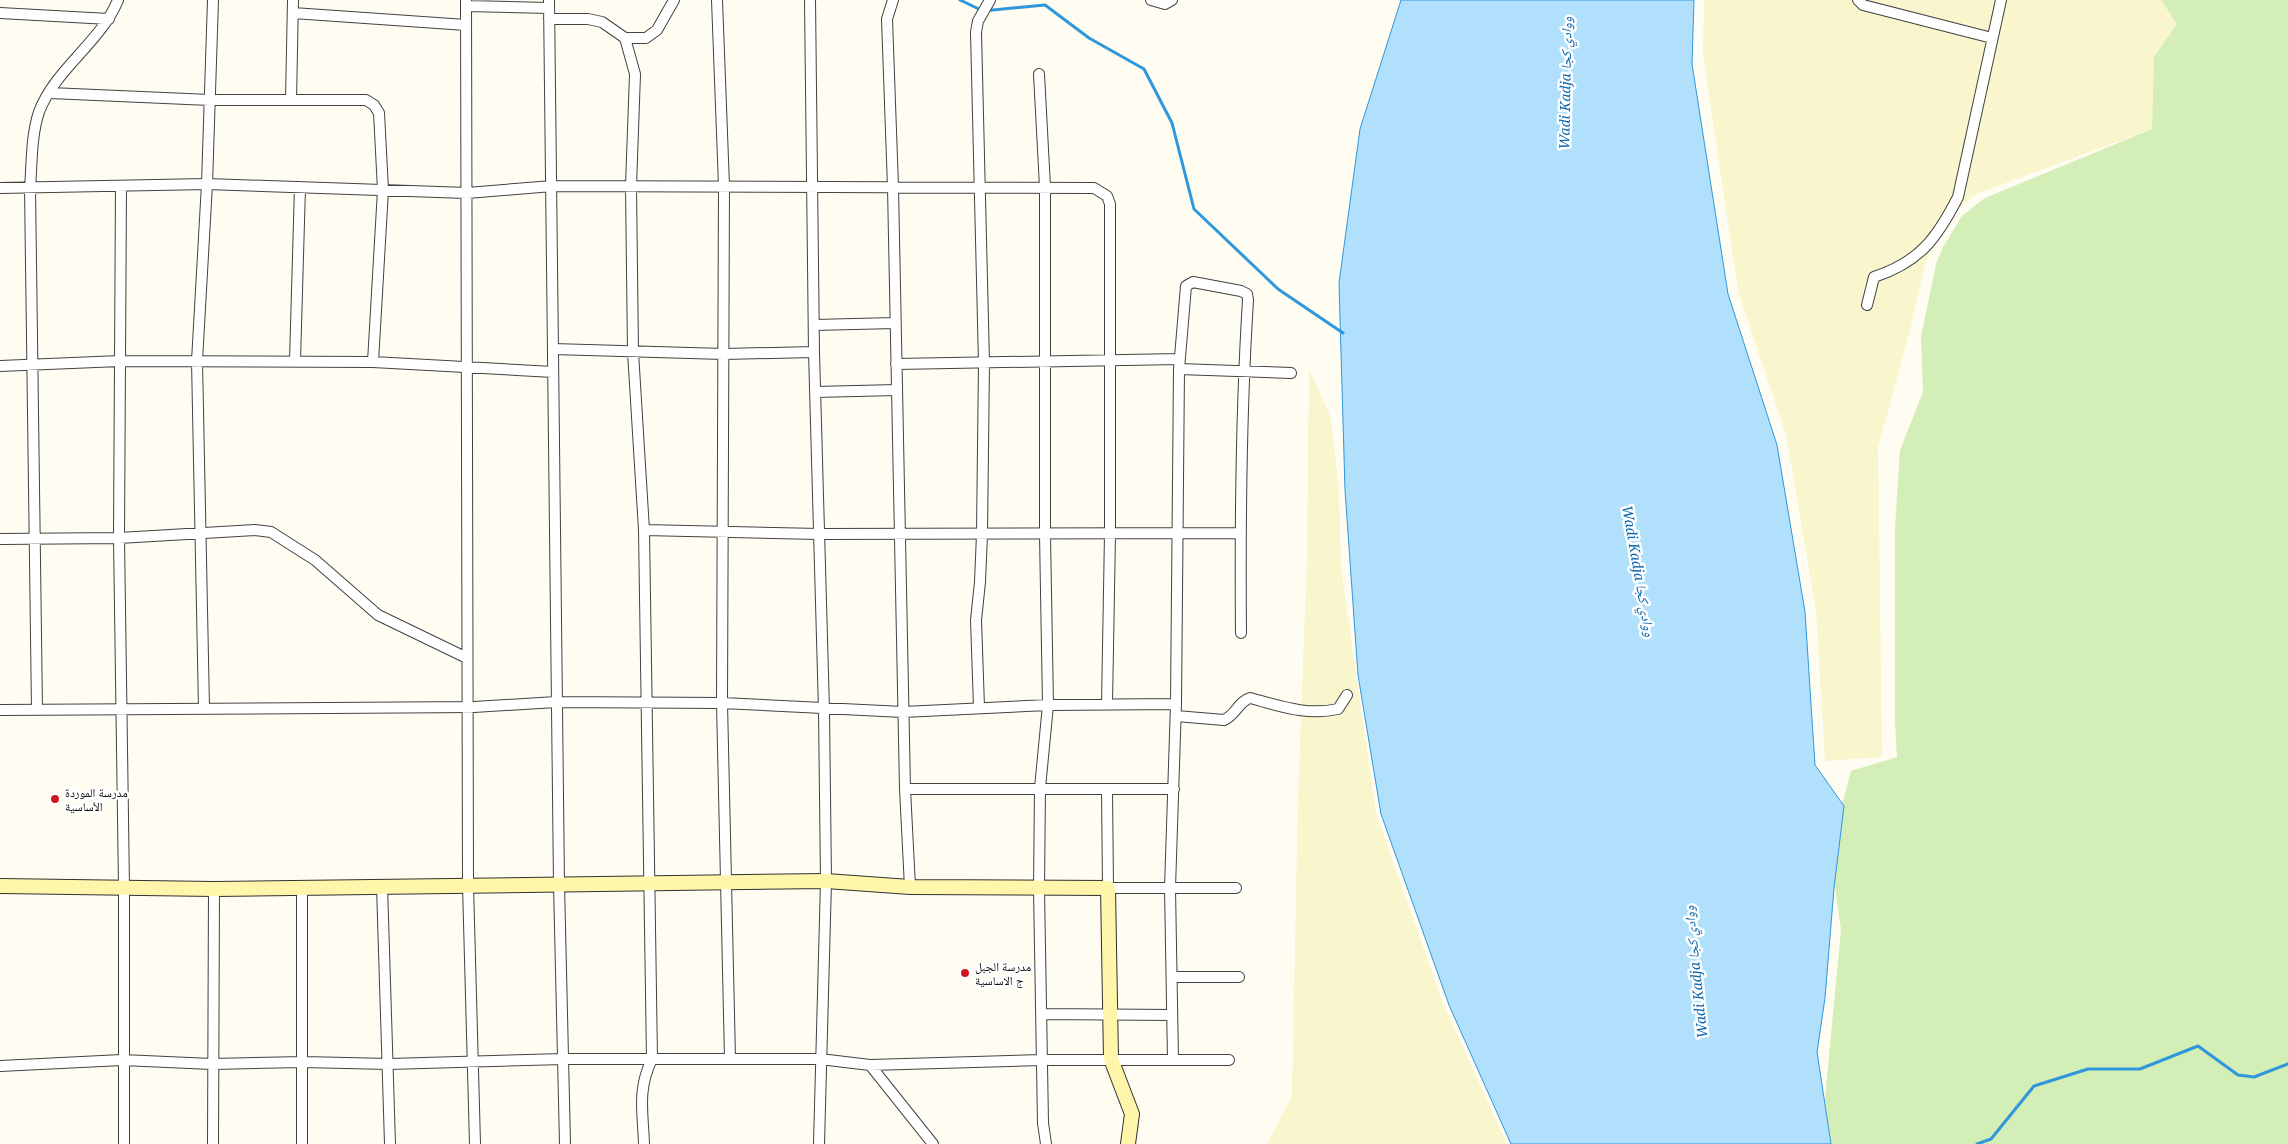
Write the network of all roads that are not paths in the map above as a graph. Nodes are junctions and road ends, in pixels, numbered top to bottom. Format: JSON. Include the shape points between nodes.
{"nodes":[{"id":1,"x":118,"y":0,"type":"edge"},
{"id":2,"x":213,"y":0,"type":"edge"},
{"id":3,"x":293,"y":0,"type":"edge"},
{"id":4,"x":674,"y":0,"type":"edge"},
{"id":5,"x":718,"y":0,"type":"edge"},
{"id":6,"x":810,"y":0,"type":"edge"},
{"id":7,"x":893,"y":0,"type":"edge"},
{"id":8,"x":990,"y":0,"type":"edge"},
{"id":9,"x":1151,"y":0,"type":"edge"},
{"id":10,"x":1172,"y":0,"type":"edge"},
{"id":11,"x":1858,"y":0,"type":"edge"},
{"id":12,"x":2001,"y":0,"type":"edge"},
{"id":13,"x":466,"y":3,"type":"edge"},
{"id":14,"x":549,"y":4,"type":"edge"},
{"id":15,"x":0,"y":13,"type":"edge"},
{"id":16,"x":293,"y":13,"type":"junction"},
{"id":17,"x":109,"y":19,"type":"junction"},
{"id":18,"x":549,"y":19,"type":"junction"},
{"id":19,"x":466,"y":25,"type":"junction"},
{"id":20,"x":625,"y":38,"type":"junction"},
{"id":21,"x":1992,"y":38,"type":"junction"},
{"id":22,"x":1039,"y":74,"type":"dead end"},
{"id":23,"x":50,"y":93,"type":"junction"},
{"id":24,"x":210,"y":100,"type":"junction"},
{"id":25,"x":290,"y":100,"type":"junction"},
{"id":26,"x":207,"y":184,"type":"junction"},
{"id":27,"x":121,"y":186,"type":"junction"},
{"id":28,"x":552,"y":186,"type":"junction"},
{"id":29,"x":631,"y":186,"type":"junction"},
{"id":30,"x":724,"y":186,"type":"junction"},
{"id":31,"x":893,"y":186,"type":"junction"},
{"id":32,"x":812,"y":187,"type":"junction"},
{"id":33,"x":978,"y":187,"type":"junction"},
{"id":34,"x":1044,"y":187,"type":"junction"},
{"id":35,"x":0,"y":188,"type":"edge"},
{"id":36,"x":30,"y":188,"type":"junction"},
{"id":37,"x":300,"y":188,"type":"junction"},
{"id":38,"x":383,"y":190,"type":"junction"},
{"id":39,"x":467,"y":193,"type":"junction"},
{"id":40,"x":1866,"y":305,"type":"dead end"},
{"id":41,"x":896,"y":323,"type":"junction"},
{"id":42,"x":814,"y":325,"type":"junction"},
{"id":43,"x":553,"y":349,"type":"junction"},
{"id":44,"x":633,"y":352,"type":"junction"},
{"id":45,"x":814,"y":352,"type":"junction"},
{"id":46,"x":724,"y":354,"type":"junction"},
{"id":47,"x":120,"y":361,"type":"junction"},
{"id":48,"x":197,"y":361,"type":"junction"},
{"id":49,"x":1110,"y":361,"type":"junction"},
{"id":50,"x":295,"y":362,"type":"junction"},
{"id":51,"x":373,"y":362,"type":"junction"},
{"id":52,"x":1046,"y":362,"type":"junction"},
{"id":53,"x":984,"y":363,"type":"junction"},
{"id":54,"x":896,"y":364,"type":"junction"},
{"id":55,"x":1179,"y":364,"type":"junction"},
{"id":56,"x":0,"y":366,"type":"edge"},
{"id":57,"x":32,"y":366,"type":"junction"},
{"id":58,"x":466,"y":366,"type":"junction"},
{"id":59,"x":1244,"y":371,"type":"junction"},
{"id":60,"x":553,"y":372,"type":"junction"},
{"id":61,"x":1291,"y":373,"type":"dead end"},
{"id":62,"x":897,"y":390,"type":"junction"},
{"id":63,"x":815,"y":392,"type":"junction"},
{"id":64,"x":644,"y":530,"type":"junction"},
{"id":65,"x":899,"y":532,"type":"junction"},
{"id":66,"x":200,"y":533,"type":"junction"},
{"id":67,"x":724,"y":533,"type":"junction"},
{"id":68,"x":1240,"y":533,"type":"junction"},
{"id":69,"x":819,"y":534,"type":"junction"},
{"id":70,"x":982,"y":534,"type":"junction"},
{"id":71,"x":1110,"y":534,"type":"junction"},
{"id":72,"x":1177,"y":534,"type":"junction"},
{"id":73,"x":1045,"y":535,"type":"junction"},
{"id":74,"x":0,"y":538,"type":"edge"},
{"id":75,"x":36,"y":538,"type":"junction"},
{"id":76,"x":119,"y":538,"type":"junction"},
{"id":77,"x":1241,"y":633,"type":"dead end"},
{"id":78,"x":467,"y":658,"type":"junction"},
{"id":79,"x":1347,"y":695,"type":"dead end"},
{"id":80,"x":556,"y":702,"type":"junction"},
{"id":81,"x":722,"y":703,"type":"junction"},
{"id":82,"x":647,"y":704,"type":"junction"},
{"id":83,"x":1107,"y":704,"type":"junction"},
{"id":84,"x":1176,"y":704,"type":"junction"},
{"id":85,"x":1048,"y":705,"type":"junction"},
{"id":86,"x":467,"y":707,"type":"junction"},
{"id":87,"x":204,"y":708,"type":"junction"},
{"id":88,"x":979,"y":708,"type":"junction"},
{"id":89,"x":121,"y":709,"type":"junction"},
{"id":90,"x":0,"y":710,"type":"edge"},
{"id":91,"x":37,"y":710,"type":"junction"},
{"id":92,"x":824,"y":710,"type":"junction"},
{"id":93,"x":903,"y":712,"type":"junction"},
{"id":94,"x":1176,"y":716,"type":"junction"},
{"id":95,"x":1040,"y":788,"type":"junction"},
{"id":96,"x":904,"y":789,"type":"junction"},
{"id":97,"x":1107,"y":789,"type":"junction"},
{"id":98,"x":1174,"y":789,"type":"junction"},
{"id":99,"x":826,"y":881,"type":"junction"},
{"id":100,"x":726,"y":883,"type":"junction"},
{"id":101,"x":559,"y":884,"type":"junction"},
{"id":102,"x":650,"y":884,"type":"junction"},
{"id":103,"x":468,"y":885,"type":"junction"},
{"id":104,"x":0,"y":886,"type":"edge"},
{"id":105,"x":382,"y":886,"type":"junction"},
{"id":106,"x":302,"y":887,"type":"junction"},
{"id":107,"x":910,"y":887,"type":"junction"},
{"id":108,"x":124,"y":888,"type":"junction"},
{"id":109,"x":1039,"y":888,"type":"junction"},
{"id":110,"x":1108,"y":888,"type":"junction"},
{"id":111,"x":1170,"y":888,"type":"junction"},
{"id":112,"x":1236,"y":888,"type":"dead end"},
{"id":113,"x":214,"y":889,"type":"junction"},
{"id":114,"x":1172,"y":977,"type":"junction"},
{"id":115,"x":1239,"y":977,"type":"dead end"},
{"id":116,"x":1110,"y":1013,"type":"junction"},
{"id":117,"x":1042,"y":1014,"type":"junction"},
{"id":118,"x":1172,"y":1014,"type":"junction"},
{"id":119,"x":564,"y":1059,"type":"junction"},
{"id":120,"x":652,"y":1059,"type":"junction"},
{"id":121,"x":730,"y":1059,"type":"junction"},
{"id":122,"x":820,"y":1059,"type":"junction"},
{"id":123,"x":1111,"y":1059,"type":"junction"},
{"id":124,"x":122,"y":1060,"type":"junction"},
{"id":125,"x":1042,"y":1060,"type":"junction"},
{"id":126,"x":1173,"y":1060,"type":"junction"},
{"id":127,"x":1229,"y":1060,"type":"dead end"},
{"id":128,"x":303,"y":1062,"type":"junction"},
{"id":129,"x":473,"y":1062,"type":"junction"},
{"id":130,"x":212,"y":1064,"type":"junction"},
{"id":131,"x":389,"y":1064,"type":"junction"},
{"id":132,"x":870,"y":1065,"type":"junction"},
{"id":133,"x":0,"y":1066,"type":"edge"},
{"id":134,"x":124,"y":1144,"type":"edge"},
{"id":135,"x":212,"y":1144,"type":"edge"},
{"id":136,"x":302,"y":1144,"type":"edge"},
{"id":137,"x":390,"y":1144,"type":"edge"},
{"id":138,"x":474,"y":1144,"type":"edge"},
{"id":139,"x":565,"y":1144,"type":"edge"},
{"id":140,"x":644,"y":1144,"type":"edge"},
{"id":141,"x":818,"y":1144,"type":"edge"},
{"id":142,"x":933,"y":1144,"type":"edge"},
{"id":143,"x":1046,"y":1144,"type":"edge"},
{"id":144,"x":1128,"y":1144,"type":"edge"}],
"edges":[{"from":1,"to":17,"type":"street"},
{"from":2,"to":24,"type":"street"},
{"from":3,"to":16,"type":"street"},
{"from":4,"to":20,"type":"street","via":[[657,30],[646,38]]},
{"from":5,"to":30,"type":"street"},
{"from":6,"to":32,"type":"street"},
{"from":7,"to":31,"type":"street","via":[[887,19]]},
{"from":8,"to":33,"type":"street","via":[[978,21],[976,32]]},
{"from":9,"to":10,"type":"street","via":[[1165,4]]},
{"from":11,"to":21,"type":"street","via":[[1863,5],[1906,18]]},
{"from":12,"to":21,"type":"street"},
{"from":13,"to":14,"type":"street"},
{"from":13,"to":19,"type":"street"},
{"from":14,"to":18,"type":"street"},
{"from":15,"to":17,"type":"street"},
{"from":16,"to":19,"type":"street"},
{"from":16,"to":25,"type":"street"},
{"from":17,"to":23,"type":"street"},
{"from":18,"to":20,"type":"street","via":[[602,22]]},
{"from":18,"to":28,"type":"street"},
{"from":19,"to":39,"type":"street"},
{"from":20,"to":29,"type":"street","via":[[635,74]]},
{"from":21,"to":40,"type":"street","via":[[1958,197],[1944,225],[1924,251],[1874,277]]},
{"from":22,"to":34,"type":"street"},
{"from":23,"to":24,"type":"street"},
{"from":23,"to":36,"type":"street","via":[[34,129]]},
{"from":24,"to":25,"type":"street"},
{"from":24,"to":26,"type":"street"},
{"from":25,"to":38,"type":"street","via":[[366,100],[374,105],[379,113]]},
{"from":26,"to":27,"type":"street"},
{"from":26,"to":37,"type":"street"},
{"from":26,"to":48,"type":"street"},
{"from":27,"to":36,"type":"street"},
{"from":27,"to":47,"type":"street"},
{"from":28,"to":29,"type":"street"},
{"from":28,"to":39,"type":"street"},
{"from":28,"to":43,"type":"street"},
{"from":29,"to":30,"type":"street"},
{"from":29,"to":44,"type":"street"},
{"from":30,"to":32,"type":"street"},
{"from":30,"to":46,"type":"street"},
{"from":31,"to":32,"type":"street"},
{"from":31,"to":33,"type":"street"},
{"from":31,"to":41,"type":"street"},
{"from":32,"to":42,"type":"street"},
{"from":33,"to":34,"type":"street"},
{"from":33,"to":53,"type":"street"},
{"from":34,"to":49,"type":"street","via":[[1094,188],[1107,196],[1110,204]]},
{"from":34,"to":52,"type":"street"},
{"from":35,"to":36,"type":"street"},
{"from":36,"to":57,"type":"street"},
{"from":37,"to":38,"type":"street"},
{"from":37,"to":50,"type":"street"},
{"from":38,"to":39,"type":"street"},
{"from":38,"to":51,"type":"street"},
{"from":39,"to":58,"type":"street"},
{"from":41,"to":42,"type":"street"},
{"from":41,"to":54,"type":"street"},
{"from":42,"to":45,"type":"street"},
{"from":43,"to":44,"type":"street"},
{"from":43,"to":60,"type":"street"},
{"from":44,"to":46,"type":"street"},
{"from":44,"to":64,"type":"street"},
{"from":45,"to":46,"type":"street"},
{"from":45,"to":63,"type":"street"},
{"from":46,"to":67,"type":"street"},
{"from":47,"to":48,"type":"street"},
{"from":47,"to":57,"type":"street"},
{"from":47,"to":76,"type":"street"},
{"from":48,"to":50,"type":"street"},
{"from":48,"to":66,"type":"street"},
{"from":49,"to":52,"type":"street"},
{"from":49,"to":55,"type":"street"},
{"from":49,"to":71,"type":"street"},
{"from":50,"to":51,"type":"street"},
{"from":51,"to":58,"type":"street"},
{"from":52,"to":53,"type":"street"},
{"from":52,"to":73,"type":"street"},
{"from":53,"to":54,"type":"street"},
{"from":53,"to":70,"type":"street"},
{"from":54,"to":62,"type":"street"},
{"from":55,"to":59,"type":"street"},
{"from":55,"to":59,"type":"street","via":[[1186,286],[1193,282],[1246,294]]},
{"from":55,"to":72,"type":"street"},
{"from":56,"to":57,"type":"street"},
{"from":57,"to":75,"type":"street"},
{"from":58,"to":60,"type":"street"},
{"from":58,"to":78,"type":"street"},
{"from":59,"to":61,"type":"street"},
{"from":59,"to":68,"type":"street"},
{"from":60,"to":80,"type":"street"},
{"from":62,"to":63,"type":"street"},
{"from":62,"to":65,"type":"street"},
{"from":63,"to":69,"type":"street"},
{"from":64,"to":67,"type":"street"},
{"from":64,"to":82,"type":"street"},
{"from":65,"to":69,"type":"street"},
{"from":65,"to":70,"type":"street"},
{"from":65,"to":93,"type":"street"},
{"from":66,"to":76,"type":"street"},
{"from":66,"to":78,"type":"street","via":[[271,532],[315,560],[378,614]]},
{"from":66,"to":87,"type":"street"},
{"from":67,"to":69,"type":"street"},
{"from":67,"to":81,"type":"street"},
{"from":68,"to":72,"type":"street"},
{"from":68,"to":77,"type":"street"},
{"from":69,"to":92,"type":"street"},
{"from":70,"to":73,"type":"street"},
{"from":70,"to":88,"type":"street","via":[[976,620]]},
{"from":71,"to":72,"type":"street"},
{"from":71,"to":73,"type":"street"},
{"from":71,"to":83,"type":"street"},
{"from":72,"to":84,"type":"street"},
{"from":73,"to":85,"type":"street"},
{"from":74,"to":75,"type":"street"},
{"from":75,"to":76,"type":"street"},
{"from":75,"to":91,"type":"street"},
{"from":76,"to":89,"type":"street"},
{"from":78,"to":86,"type":"street"},
{"from":79,"to":94,"type":"street","via":[[1338,709],[1324,712],[1297,710],[1250,698],[1224,720]]},
{"from":80,"to":82,"type":"street"},
{"from":80,"to":86,"type":"street"},
{"from":80,"to":101,"type":"street"},
{"from":81,"to":82,"type":"street"},
{"from":81,"to":92,"type":"street"},
{"from":81,"to":100,"type":"street"},
{"from":82,"to":102,"type":"street"},
{"from":83,"to":84,"type":"street"},
{"from":83,"to":85,"type":"street"},
{"from":84,"to":94,"type":"street"},
{"from":85,"to":88,"type":"street"},
{"from":85,"to":95,"type":"street"},
{"from":86,"to":87,"type":"street"},
{"from":86,"to":103,"type":"street"},
{"from":87,"to":89,"type":"street"},
{"from":88,"to":93,"type":"street"},
{"from":89,"to":91,"type":"street"},
{"from":89,"to":108,"type":"street"},
{"from":90,"to":91,"type":"street"},
{"from":92,"to":93,"type":"street"},
{"from":92,"to":99,"type":"street"},
{"from":93,"to":96,"type":"street"},
{"from":94,"to":98,"type":"street"},
{"from":95,"to":96,"type":"street"},
{"from":95,"to":97,"type":"street"},
{"from":95,"to":109,"type":"street"},
{"from":96,"to":107,"type":"street"},
{"from":97,"to":98,"type":"street"},
{"from":97,"to":110,"type":"street"},
{"from":98,"to":111,"type":"street"},
{"from":99,"to":100,"type":"main road"},
{"from":99,"to":107,"type":"main road"},
{"from":99,"to":122,"type":"street"},
{"from":100,"to":102,"type":"main road"},
{"from":100,"to":121,"type":"street"},
{"from":101,"to":102,"type":"main road"},
{"from":101,"to":103,"type":"main road"},
{"from":101,"to":119,"type":"street"},
{"from":102,"to":120,"type":"street"},
{"from":103,"to":105,"type":"main road"},
{"from":103,"to":129,"type":"street"},
{"from":104,"to":108,"type":"main road"},
{"from":105,"to":106,"type":"main road"},
{"from":105,"to":131,"type":"street"},
{"from":106,"to":113,"type":"main road"},
{"from":106,"to":128,"type":"street"},
{"from":107,"to":109,"type":"main road"},
{"from":108,"to":113,"type":"main road"},
{"from":108,"to":124,"type":"street"},
{"from":109,"to":110,"type":"main road"},
{"from":109,"to":117,"type":"street"},
{"from":110,"to":111,"type":"street"},
{"from":110,"to":116,"type":"main road"},
{"from":111,"to":112,"type":"street"},
{"from":111,"to":114,"type":"street"},
{"from":113,"to":130,"type":"street"},
{"from":114,"to":115,"type":"street"},
{"from":114,"to":118,"type":"street"},
{"from":116,"to":117,"type":"street"},
{"from":116,"to":118,"type":"street"},
{"from":116,"to":123,"type":"main road"},
{"from":117,"to":125,"type":"street"},
{"from":118,"to":126,"type":"street"},
{"from":119,"to":120,"type":"street"},
{"from":119,"to":129,"type":"street"},
{"from":119,"to":139,"type":"street"},
{"from":120,"to":121,"type":"street"},
{"from":120,"to":140,"type":"street","via":[[643,1077]]},
{"from":121,"to":122,"type":"street"},
{"from":122,"to":132,"type":"street"},
{"from":122,"to":141,"type":"street"},
{"from":123,"to":125,"type":"street"},
{"from":123,"to":126,"type":"street"},
{"from":123,"to":144,"type":"main road","via":[[1132,1114]]},
{"from":124,"to":130,"type":"street"},
{"from":124,"to":133,"type":"street"},
{"from":124,"to":134,"type":"street"},
{"from":125,"to":132,"type":"street"},
{"from":125,"to":143,"type":"street"},
{"from":126,"to":127,"type":"street"},
{"from":128,"to":130,"type":"street"},
{"from":128,"to":131,"type":"street"},
{"from":128,"to":136,"type":"street"},
{"from":129,"to":131,"type":"street"},
{"from":129,"to":138,"type":"street"},
{"from":130,"to":135,"type":"street"},
{"from":131,"to":137,"type":"street"},
{"from":132,"to":142,"type":"street"}]}
